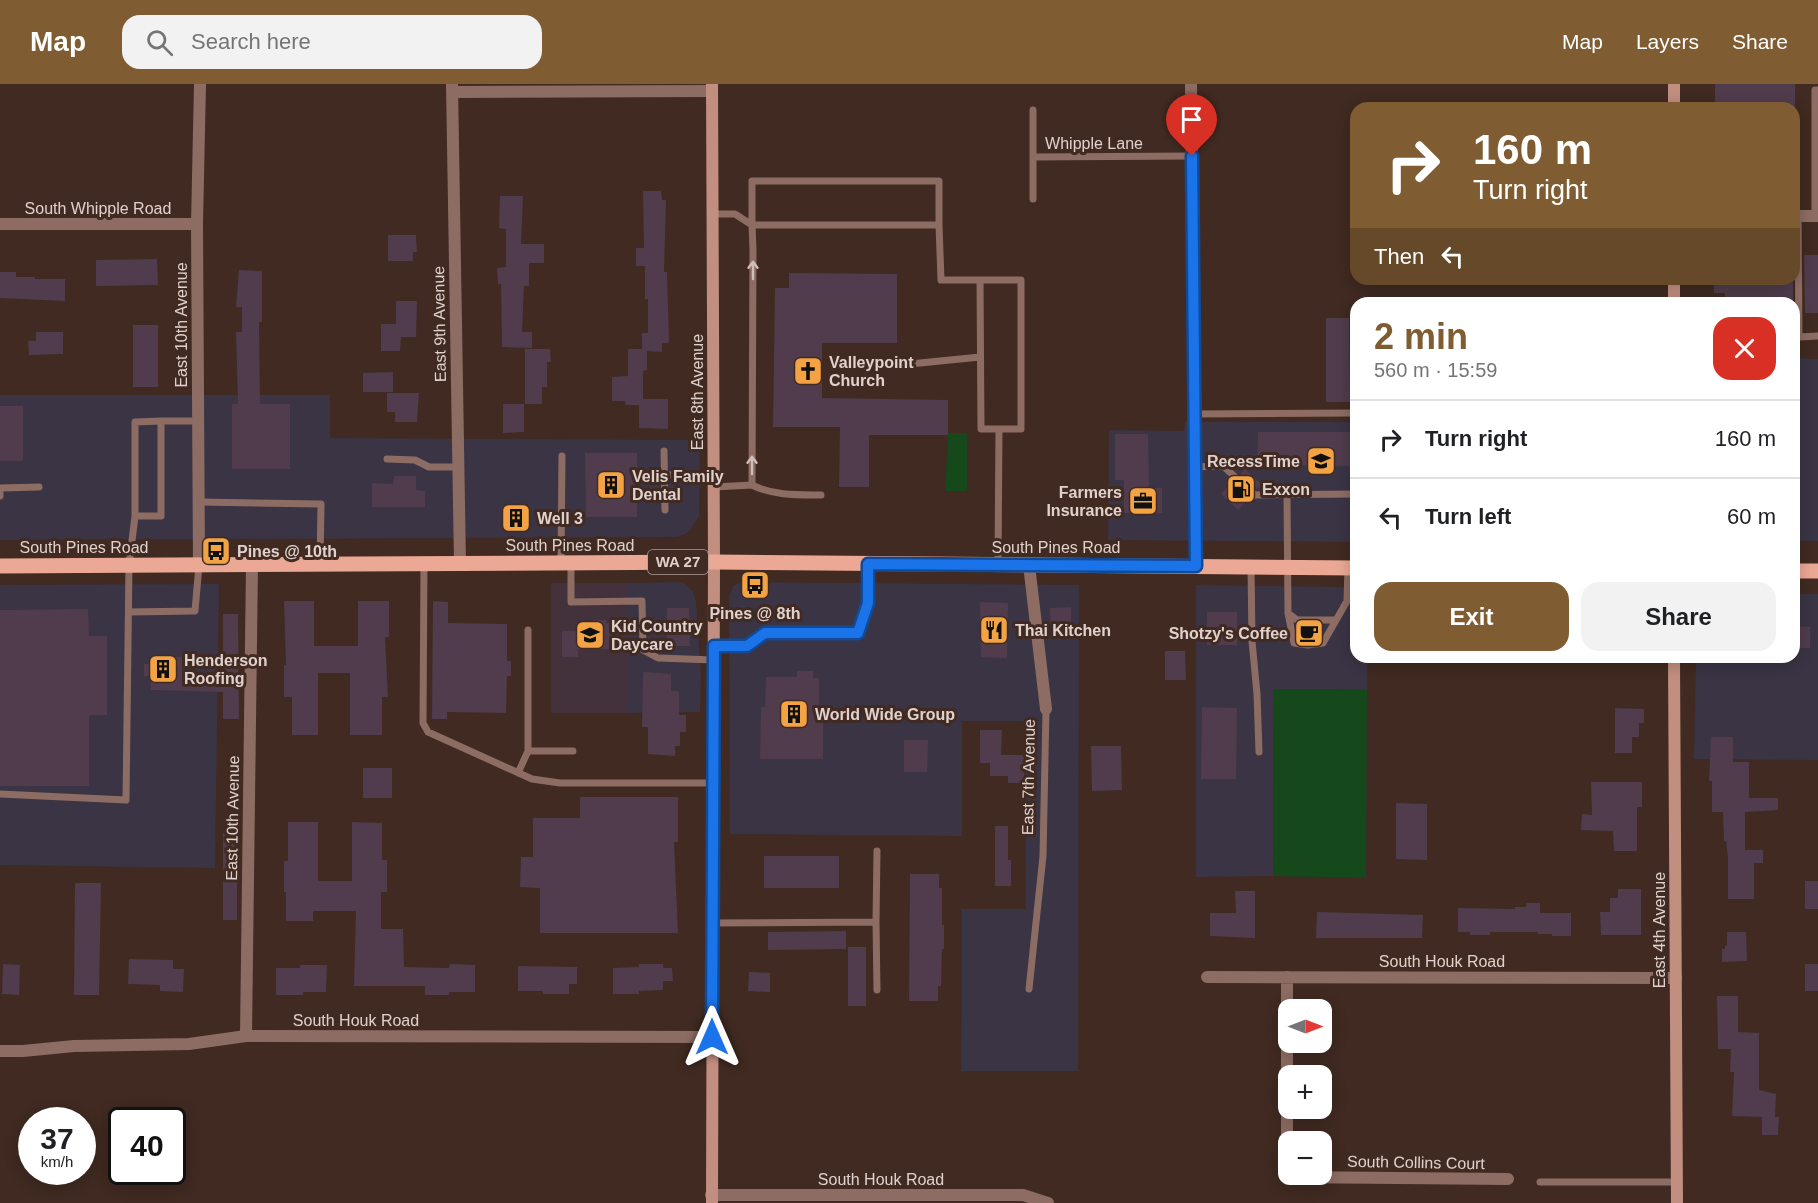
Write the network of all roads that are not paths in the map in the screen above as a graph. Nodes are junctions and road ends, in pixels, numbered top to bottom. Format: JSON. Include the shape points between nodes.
{"nodes":[{"id":1,"x":200,"y":84,"type":"edge"},
{"id":2,"x":1191,"y":84,"type":"edge"},
{"id":3,"x":1674,"y":84,"type":"edge"},
{"id":4,"x":712,"y":87,"type":"edge"},
{"id":5,"x":452,"y":88,"type":"edge"},
{"id":6,"x":1818,"y":90,"type":"edge"},
{"id":7,"x":1674,"y":102,"type":"edge"},
{"id":8,"x":1033,"y":110,"type":"dead end"},
{"id":9,"x":1192,"y":156,"type":"junction"},
{"id":10,"x":1033,"y":157,"type":"junction"},
{"id":11,"x":1033,"y":200,"type":"dead end"},
{"id":12,"x":712,"y":214,"type":"junction"},
{"id":13,"x":1800,"y":216,"type":"edge"},
{"id":14,"x":1816,"y":216,"type":"edge"},
{"id":15,"x":0,"y":224,"type":"edge"},
{"id":16,"x":197,"y":224,"type":"junction"},
{"id":17,"x":752,"y":225,"type":"junction"},
{"id":18,"x":939,"y":225,"type":"junction"},
{"id":19,"x":980,"y":280,"type":"junction"},
{"id":20,"x":1800,"y":336,"type":"edge"},
{"id":21,"x":1818,"y":336,"type":"edge"},
{"id":22,"x":981,"y":357,"type":"junction"},
{"id":23,"x":910,"y":364,"type":"dead end"},
{"id":24,"x":1350,"y":413,"type":"edge"},
{"id":25,"x":1194,"y":414,"type":"junction"},
{"id":26,"x":161,"y":421,"type":"junction"},
{"id":27,"x":198,"y":421,"type":"junction"},
{"id":28,"x":999,"y":429,"type":"junction"},
{"id":29,"x":664,"y":451,"type":"dead end"},
{"id":30,"x":562,"y":456,"type":"dead end"},
{"id":31,"x":387,"y":459,"type":"dead end"},
{"id":32,"x":458,"y":467,"type":"junction"},
{"id":33,"x":1195,"y":467,"type":"junction"},
{"id":34,"x":664,"y":476,"type":"junction"},
{"id":35,"x":714,"y":481,"type":"junction"},
{"id":36,"x":752,"y":485,"type":"junction"},
{"id":37,"x":39,"y":487,"type":"dead end"},
{"id":38,"x":1350,"y":494,"type":"edge"},
{"id":39,"x":821,"y":495,"type":"dead end"},
{"id":40,"x":1287,"y":495,"type":"junction"},
{"id":41,"x":0,"y":496,"type":"edge"},
{"id":42,"x":199,"y":502,"type":"junction"},
{"id":43,"x":665,"y":510,"type":"dead end"},
{"id":44,"x":135,"y":516,"type":"junction"},
{"id":45,"x":714,"y":562,"type":"junction"},
{"id":46,"x":566,"y":563,"type":"junction"},
{"id":47,"x":252,"y":564,"type":"junction"},
{"id":48,"x":320,"y":564,"type":"junction"},
{"id":49,"x":424,"y":564,"type":"junction"},
{"id":50,"x":460,"y":564,"type":"junction"},
{"id":51,"x":868,"y":564,"type":"junction"},
{"id":52,"x":129,"y":565,"type":"junction"},
{"id":53,"x":199,"y":565,"type":"junction"},
{"id":54,"x":998,"y":565,"type":"junction"},
{"id":55,"x":1029,"y":565,"type":"junction"},
{"id":56,"x":0,"y":566,"type":"edge"},
{"id":57,"x":1196,"y":566,"type":"junction"},
{"id":58,"x":1251,"y":567,"type":"junction"},
{"id":59,"x":1287,"y":567,"type":"junction"},
{"id":60,"x":1350,"y":568,"type":"edge"},
{"id":61,"x":1800,"y":571,"type":"edge"},
{"id":62,"x":1818,"y":571,"type":"edge"},
{"id":63,"x":1350,"y":581,"type":"edge"},
{"id":64,"x":129,"y":612,"type":"junction"},
{"id":65,"x":1288,"y":613,"type":"junction"},
{"id":66,"x":1335,"y":620,"type":"junction"},
{"id":67,"x":528,"y":630,"type":"dead end"},
{"id":68,"x":714,"y":646,"type":"junction"},
{"id":69,"x":714,"y":660,"type":"junction"},
{"id":70,"x":1674,"y":663,"type":"edge"},
{"id":71,"x":1046,"y":709,"type":"joint"},
{"id":72,"x":528,"y":751,"type":"junction"},
{"id":73,"x":573,"y":751,"type":"dead end"},
{"id":74,"x":1259,"y":752,"type":"dead end"},
{"id":75,"x":518,"y":773,"type":"junction"},
{"id":76,"x":713,"y":783,"type":"junction"},
{"id":77,"x":0,"y":794,"type":"edge"},
{"id":78,"x":877,"y":851,"type":"dead end"},
{"id":79,"x":876,"y":922,"type":"junction"},
{"id":80,"x":712,"y":923,"type":"junction"},
{"id":81,"x":1207,"y":977,"type":"dead end"},
{"id":82,"x":1287,"y":977,"type":"junction"},
{"id":83,"x":1676,"y":978,"type":"junction"},
{"id":84,"x":1029,"y":989,"type":"dead end"},
{"id":85,"x":877,"y":990,"type":"dead end"},
{"id":86,"x":246,"y":1036,"type":"junction"},
{"id":87,"x":712,"y":1037,"type":"junction"},
{"id":88,"x":0,"y":1051,"type":"edge"},
{"id":89,"x":1508,"y":1179,"type":"dead end"},
{"id":90,"x":1540,"y":1182,"type":"dead end"},
{"id":91,"x":1677,"y":1182,"type":"junction"},
{"id":92,"x":712,"y":1199,"type":"edge"},
{"id":93,"x":1048,"y":1203,"type":"edge"},
{"id":94,"x":1677,"y":1203,"type":"edge"}],
"edges":[{"from":1,"to":16,"type":"street","name":"East 10th Avenue"},
{"from":2,"to":9,"type":"street"},
{"from":3,"to":7,"type":"street"},
{"from":4,"to":5,"type":"street"},
{"from":4,"to":12,"type":"street","name":"East 8th Avenue"},
{"from":5,"to":32,"type":"street","name":"East 9th Avenue"},
{"from":6,"to":14,"type":"lane"},
{"from":8,"to":10,"type":"lane","name":"Whipple Lane"},
{"from":9,"to":10,"type":"lane","name":"Whipple Lane"},
{"from":9,"to":25,"type":"street"},
{"from":10,"to":11,"type":"lane","name":"Whipple Lane"},
{"from":12,"to":17,"type":"lane","via":[[735,214]]},
{"from":12,"to":35,"type":"street","name":"East 8th Avenue"},
{"from":13,"to":14,"type":"street"},
{"from":15,"to":16,"type":"street","name":"South Whipple Road"},
{"from":16,"to":27,"type":"street","name":"East 10th Avenue"},
{"from":17,"to":18,"type":"lane"},
{"from":17,"to":18,"type":"lane","via":[[752,181],[939,181]]},
{"from":36,"to":17,"type":"lane","one_way":true},
{"from":18,"to":19,"type":"lane","via":[[941,280]]},
{"from":19,"to":22,"type":"lane"},
{"from":19,"to":28,"type":"lane","via":[[1021,280],[1021,429]]},
{"from":20,"to":21,"type":"lane"},
{"from":22,"to":23,"type":"lane"},
{"from":22,"to":28,"type":"lane","via":[[981,429]]},
{"from":24,"to":25,"type":"lane"},
{"from":25,"to":33,"type":"street"},
{"from":26,"to":27,"type":"lane"},
{"from":26,"to":44,"type":"lane","via":[[135,422]]},
{"from":26,"to":44,"type":"lane","via":[[161,516]]},
{"from":27,"to":42,"type":"street","name":"East 10th Avenue"},
{"from":28,"to":54,"type":"lane"},
{"from":29,"to":34,"type":"lane"},
{"from":30,"to":46,"type":"lane"},
{"from":31,"to":32,"type":"lane","via":[[415,460],[429,467]]},
{"from":32,"to":50,"type":"street","name":"East 9th Avenue"},
{"from":33,"to":40,"type":"lane","via":[[1222,466],[1255,495]]},
{"from":33,"to":57,"type":"street"},
{"from":34,"to":35,"type":"lane"},
{"from":34,"to":43,"type":"lane"},
{"from":35,"to":36,"type":"lane"},
{"from":35,"to":45,"type":"street","name":"East 8th Avenue"},
{"from":36,"to":39,"type":"lane","via":[[778,494]]},
{"from":37,"to":41,"type":"lane","via":[[0,488]]},
{"from":38,"to":40,"type":"lane"},
{"from":40,"to":59,"type":"lane"},
{"from":42,"to":48,"type":"lane","via":[[321,504]]},
{"from":42,"to":53,"type":"street","name":"East 10th Avenue"},
{"from":44,"to":52,"type":"lane"},
{"from":45,"to":46,"type":"main road","name":"South Pines Road","number":"WA 27"},
{"from":45,"to":51,"type":"main road","name":"South Pines Road","number":"WA 27"},
{"from":45,"to":68,"type":"street","name":"East 8th Avenue"},
{"from":46,"to":50,"type":"main road","name":"South Pines Road","number":"WA 27"},
{"from":46,"to":69,"type":"lane","via":[[572,602],[642,601],[643,650],[658,658]]},
{"from":47,"to":48,"type":"main road","name":"South Pines Road","number":"WA 27"},
{"from":47,"to":53,"type":"main road","name":"South Pines Road","number":"WA 27"},
{"from":47,"to":86,"type":"street","name":"East 10th Avenue"},
{"from":48,"to":49,"type":"main road","name":"South Pines Road","number":"WA 27"},
{"from":49,"to":50,"type":"main road","name":"South Pines Road","number":"WA 27"},
{"from":49,"to":75,"type":"lane","via":[[424,728]]},
{"from":51,"to":54,"type":"main road","name":"South Pines Road","number":"WA 27"},
{"from":51,"to":68,"type":"lane","via":[[868,603],[858,633],[765,633],[747,646]]},
{"from":52,"to":53,"type":"main road","name":"South Pines Road","number":"WA 27"},
{"from":52,"to":56,"type":"main road","name":"South Pines Road","number":"WA 27"},
{"from":52,"to":64,"type":"lane"},
{"from":53,"to":64,"type":"lane","via":[[195,611]]},
{"from":54,"to":55,"type":"main road","name":"South Pines Road","number":"WA 27"},
{"from":55,"to":57,"type":"main road","name":"South Pines Road","number":"WA 27"},
{"from":55,"to":71,"type":"street","name":"East 7th Avenue"},
{"from":57,"to":58,"type":"main road","name":"South Pines Road","number":"WA 27"},
{"from":58,"to":59,"type":"main road","name":"South Pines Road","number":"WA 27"},
{"from":58,"to":74,"type":"lane"},
{"from":59,"to":60,"type":"main road","name":"South Pines Road","number":"WA 27"},
{"from":59,"to":65,"type":"lane"},
{"from":61,"to":62,"type":"main road"},
{"from":63,"to":66,"type":"lane","via":[[1347,601]]},
{"from":64,"to":77,"type":"lane","via":[[126,800]]},
{"from":65,"to":66,"type":"lane","via":[[1297,620]]},
{"from":65,"to":66,"type":"lane","via":[[1294,643],[1323,643]]},
{"from":67,"to":72,"type":"lane"},
{"from":68,"to":69,"type":"street","name":"East 8th Avenue"},
{"from":69,"to":76,"type":"street","name":"East 8th Avenue"},
{"from":70,"to":83,"type":"street","name":"East 4th Avenue"},
{"from":71,"to":84,"type":"lane","name":"East 7th Avenue","via":[[1043,856]]},
{"from":72,"to":73,"type":"lane"},
{"from":72,"to":75,"type":"lane"},
{"from":75,"to":76,"type":"lane","via":[[548,782]]},
{"from":76,"to":80,"type":"street","name":"East 8th Avenue"},
{"from":78,"to":79,"type":"lane"},
{"from":79,"to":80,"type":"lane"},
{"from":79,"to":85,"type":"lane"},
{"from":80,"to":87,"type":"street","name":"East 8th Avenue"},
{"from":81,"to":82,"type":"street","name":"South Houk Road"},
{"from":82,"to":83,"type":"street","name":"South Houk Road"},
{"from":82,"to":89,"type":"street","name":"South Collins Court","via":[[1287,1177]]},
{"from":83,"to":91,"type":"street","name":"East 4th Avenue"},
{"from":86,"to":87,"type":"street","name":"South Houk Road"},
{"from":86,"to":88,"type":"street","name":"South Houk Road","via":[[189,1044]]},
{"from":87,"to":92,"type":"street","name":"East 8th Avenue"},
{"from":90,"to":91,"type":"lane"},
{"from":91,"to":94,"type":"street","name":"East 4th Avenue"},
{"from":92,"to":93,"type":"street","name":"South Houk Road","via":[[1023,1195]]}]}
